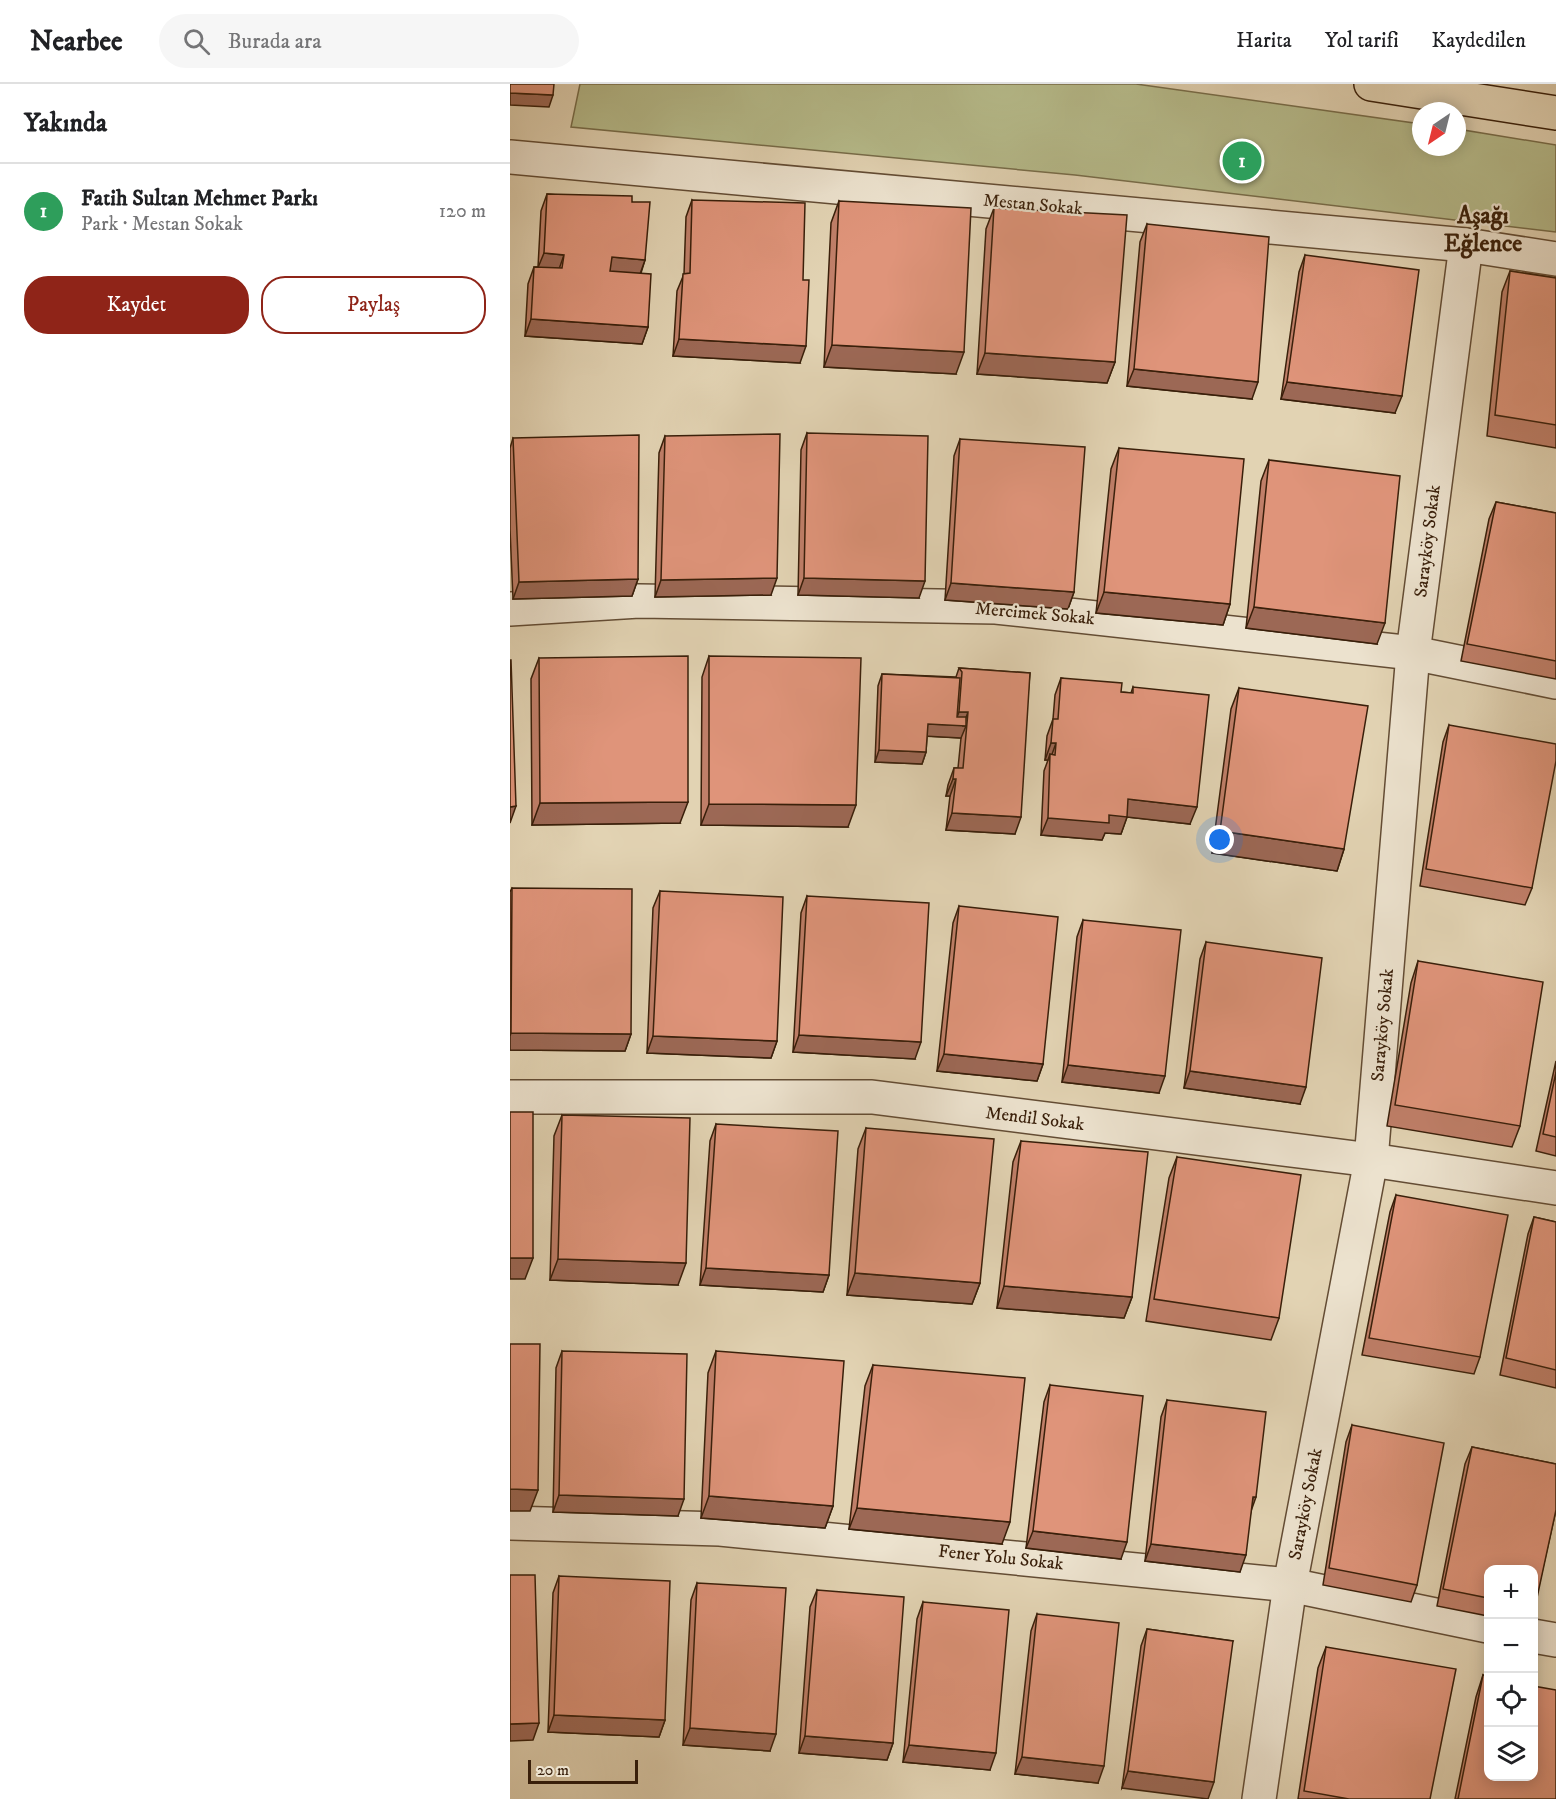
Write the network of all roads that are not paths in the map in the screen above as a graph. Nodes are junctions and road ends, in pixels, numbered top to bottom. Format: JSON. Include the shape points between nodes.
{"nodes":[{"id":1,"x":1371,"y":84,"type":"edge"},
{"id":2,"x":1556,"y":113,"type":"edge"},
{"id":3,"x":510,"y":157,"type":"edge"},
{"id":4,"x":1466,"y":245,"type":"junction"},
{"id":5,"x":1556,"y":259,"type":"edge"},
{"id":6,"x":510,"y":609,"type":"edge"},
{"id":7,"x":1413,"y":653,"type":"junction"},
{"id":8,"x":1556,"y":682,"type":"edge"},
{"id":9,"x":510,"y":1097,"type":"edge"},
{"id":10,"x":1371,"y":1160,"type":"junction"},
{"id":11,"x":1556,"y":1188,"type":"edge"},
{"id":12,"x":510,"y":1523,"type":"edge"},
{"id":13,"x":1290,"y":1585,"type":"junction"},
{"id":14,"x":1484,"y":1625,"type":"edge"},
{"id":15,"x":1538,"y":1637,"type":"edge"},
{"id":16,"x":1556,"y":1641,"type":"edge"},
{"id":17,"x":1259,"y":1799,"type":"edge"}],
"edges":[{"from":1,"to":2,"type":"main road"},
{"from":3,"to":4,"type":"street","name":"Mestan Sokak"},
{"from":4,"to":5,"type":"street","name":"Mestan Sokak"},
{"from":4,"to":7,"type":"street","name":"Sarayköy Sokak"},
{"from":6,"to":7,"type":"street","name":"Mercimek Sokak","via":[[639,601],[996,607]]},
{"from":7,"to":8,"type":"street","name":"Mercimek Sokak"},
{"from":7,"to":10,"type":"street","name":"Sarayköy Sokak"},
{"from":9,"to":10,"type":"street","name":"Mendil Sokak","via":[[872,1097]]},
{"from":10,"to":11,"type":"street","name":"Mendil Sokak"},
{"from":10,"to":13,"type":"street","name":"Sarayköy Sokak"},
{"from":12,"to":13,"type":"street","name":"Fener Yolu Sokak","via":[[720,1529]]},
{"from":13,"to":14,"type":"street","name":"Fener Yolu Sokak"},
{"from":13,"to":17,"type":"street","name":"Sarayköy Sokak"},
{"from":15,"to":16,"type":"street"}]}
